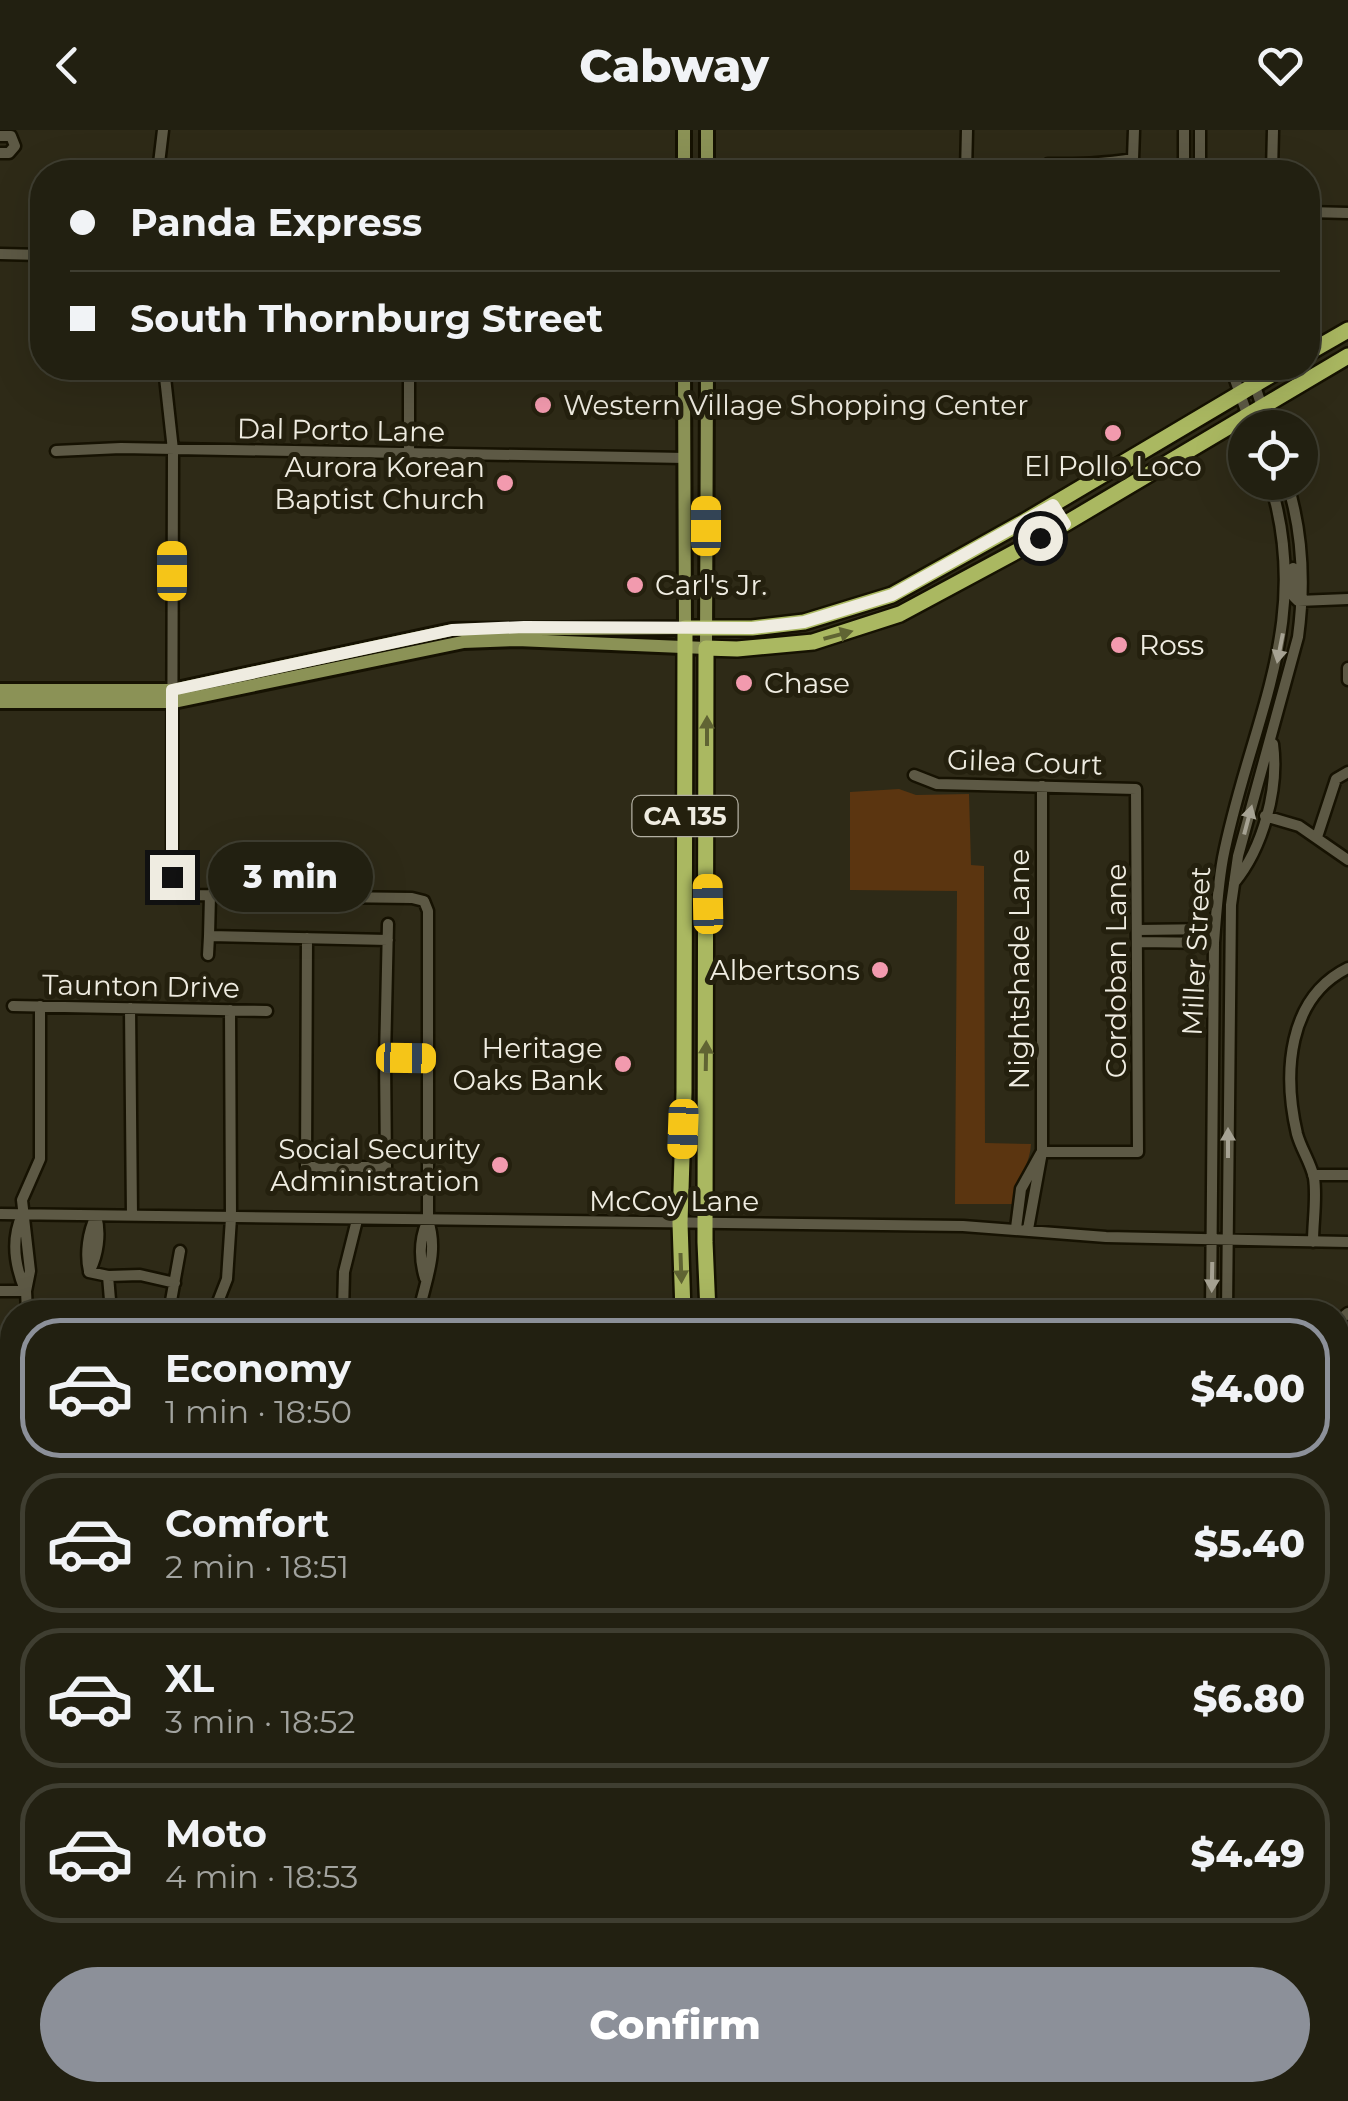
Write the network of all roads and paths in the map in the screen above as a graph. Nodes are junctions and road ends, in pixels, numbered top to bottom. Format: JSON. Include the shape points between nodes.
{"nodes":[{"id":1,"x":162,"y":130,"type":"edge"},
{"id":2,"x":684,"y":130,"type":"edge"},
{"id":3,"x":707,"y":130,"type":"edge"},
{"id":4,"x":966,"y":130,"type":"edge"},
{"id":5,"x":1134,"y":130,"type":"edge"},
{"id":6,"x":1184,"y":130,"type":"edge"},
{"id":7,"x":1200,"y":130,"type":"edge"},
{"id":8,"x":1273,"y":130,"type":"edge"},
{"id":9,"x":2,"y":133,"type":"edge"},
{"id":10,"x":0,"y":153,"type":"edge"},
{"id":11,"x":159,"y":160,"type":"edge"},
{"id":12,"x":684,"y":160,"type":"edge"},
{"id":13,"x":707,"y":160,"type":"edge"},
{"id":14,"x":966,"y":160,"type":"edge"},
{"id":15,"x":1100,"y":160,"type":"edge"},
{"id":16,"x":1184,"y":160,"type":"edge"},
{"id":17,"x":1200,"y":160,"type":"edge"},
{"id":18,"x":1272,"y":160,"type":"edge"},
{"id":19,"x":1320,"y":212,"type":"edge"},
{"id":20,"x":1348,"y":213,"type":"edge"},
{"id":21,"x":0,"y":254,"type":"edge"},
{"id":22,"x":30,"y":254,"type":"edge"},
{"id":23,"x":1348,"y":330,"type":"edge"},
{"id":24,"x":1320,"y":346,"type":"edge"},
{"id":25,"x":1348,"y":356,"type":"edge"},
{"id":26,"x":1320,"y":372,"type":"edge"},
{"id":27,"x":165,"y":380,"type":"edge"},
{"id":28,"x":409,"y":380,"type":"edge"},
{"id":29,"x":687,"y":380,"type":"edge"},
{"id":30,"x":688,"y":380,"type":"edge"},
{"id":31,"x":707,"y":380,"type":"edge"},
{"id":32,"x":1235,"y":380,"type":"edge"},
{"id":33,"x":1253,"y":380,"type":"edge"},
{"id":34,"x":1262,"y":380,"type":"edge"},
{"id":35,"x":1306,"y":380,"type":"edge"},
{"id":36,"x":1254,"y":384,"type":"junction"},
{"id":37,"x":1240,"y":394,"type":"junction"},
{"id":38,"x":1262,"y":405,"type":"junction"},
{"id":39,"x":1245,"y":410,"type":"edge"},
{"id":40,"x":1258,"y":410,"type":"edge"},
{"id":41,"x":1264,"y":410,"type":"edge"},
{"id":42,"x":1228,"y":433,"type":"edge"},
{"id":43,"x":56,"y":450,"type":"dead end"},
{"id":44,"x":172,"y":450,"type":"junction"},
{"id":45,"x":409,"y":454,"type":"junction"},
{"id":46,"x":685,"y":458,"type":"junction"},
{"id":47,"x":707,"y":458,"type":"junction"},
{"id":48,"x":1275,"y":500,"type":"edge"},
{"id":49,"x":1291,"y":500,"type":"edge"},
{"id":50,"x":1053,"y":505,"type":"junction"},
{"id":51,"x":1281,"y":523,"type":"junction"},
{"id":52,"x":1065,"y":524,"type":"junction"},
{"id":53,"x":1348,"y":600,"type":"edge"},
{"id":54,"x":1303,"y":601,"type":"junction"},
{"id":55,"x":686,"y":628,"type":"junction"},
{"id":56,"x":706,"y":629,"type":"junction"},
{"id":57,"x":686,"y":647,"type":"junction"},
{"id":58,"x":706,"y":648,"type":"junction"},
{"id":59,"x":0,"y":690,"type":"edge"},
{"id":60,"x":172,"y":696,"type":"junction"},
{"id":61,"x":0,"y":702,"type":"edge"},
{"id":62,"x":1272,"y":736,"type":"junction"},
{"id":63,"x":1343,"y":774,"type":"edge"},
{"id":64,"x":914,"y":775,"type":"dead end"},
{"id":65,"x":1042,"y":786,"type":"junction"},
{"id":66,"x":1136,"y":789,"type":"joint"},
{"id":67,"x":1265,"y":816,"type":"junction"},
{"id":68,"x":1317,"y":837,"type":"junction"},
{"id":69,"x":1348,"y":860,"type":"edge"},
{"id":70,"x":1234,"y":884,"type":"junction"},
{"id":71,"x":210,"y":896,"type":"junction"},
{"id":72,"x":388,"y":924,"type":"dead end"},
{"id":73,"x":1215,"y":929,"type":"junction"},
{"id":74,"x":209,"y":936,"type":"junction"},
{"id":75,"x":1138,"y":936,"type":"junction"},
{"id":76,"x":308,"y":938,"type":"junction"},
{"id":77,"x":388,"y":940,"type":"junction"},
{"id":78,"x":1214,"y":942,"type":"junction"},
{"id":79,"x":208,"y":954,"type":"dead end"},
{"id":80,"x":1348,"y":968,"type":"edge"},
{"id":81,"x":14,"y":1006,"type":"dead end"},
{"id":82,"x":40,"y":1006,"type":"junction"},
{"id":83,"x":130,"y":1008,"type":"junction"},
{"id":84,"x":230,"y":1010,"type":"junction"},
{"id":85,"x":267,"y":1010,"type":"dead end"},
{"id":86,"x":684,"y":1011,"type":"junction"},
{"id":87,"x":707,"y":1012,"type":"junction"},
{"id":88,"x":385,"y":1058,"type":"junction"},
{"id":89,"x":428,"y":1059,"type":"junction"},
{"id":90,"x":1042,"y":1152,"type":"junction"},
{"id":91,"x":1313,"y":1175,"type":"junction"},
{"id":92,"x":1348,"y":1175,"type":"edge"},
{"id":93,"x":0,"y":1214,"type":"edge"},
{"id":94,"x":22,"y":1214,"type":"junction"},
{"id":95,"x":96,"y":1216,"type":"junction"},
{"id":96,"x":132,"y":1216,"type":"junction"},
{"id":97,"x":230,"y":1218,"type":"junction"},
{"id":98,"x":357,"y":1220,"type":"junction"},
{"id":99,"x":428,"y":1221,"type":"junction"},
{"id":100,"x":680,"y":1223,"type":"junction"},
{"id":101,"x":705,"y":1223,"type":"junction"},
{"id":102,"x":1022,"y":1229,"type":"junction"},
{"id":103,"x":1212,"y":1241,"type":"junction"},
{"id":104,"x":1228,"y":1241,"type":"junction"},
{"id":105,"x":1313,"y":1242,"type":"junction"},
{"id":106,"x":1348,"y":1242,"type":"edge"},
{"id":107,"x":180,"y":1251,"type":"dead end"},
{"id":108,"x":108,"y":1276,"type":"junction"},
{"id":109,"x":174,"y":1283,"type":"junction"},
{"id":110,"x":0,"y":1290,"type":"edge"},
{"id":111,"x":26,"y":1291,"type":"junction"},
{"id":112,"x":27,"y":1300,"type":"edge"},
{"id":113,"x":110,"y":1300,"type":"edge"},
{"id":114,"x":170,"y":1300,"type":"edge"},
{"id":115,"x":218,"y":1300,"type":"edge"},
{"id":116,"x":343,"y":1300,"type":"edge"},
{"id":117,"x":422,"y":1300,"type":"edge"},
{"id":118,"x":682,"y":1300,"type":"edge"},
{"id":119,"x":708,"y":1300,"type":"edge"},
{"id":120,"x":1211,"y":1300,"type":"edge"},
{"id":121,"x":1227,"y":1300,"type":"edge"}],
"edges":[{"from":1,"to":11,"type":"street"},
{"from":2,"to":12,"type":"main road"},
{"from":3,"to":13,"type":"main road"},
{"from":4,"to":14,"type":"street"},
{"from":5,"to":15,"type":"street","via":[[1133,159]]},
{"from":6,"to":16,"type":"street"},
{"from":7,"to":17,"type":"street"},
{"from":8,"to":18,"type":"street"},
{"from":9,"to":10,"type":"street","via":[[15,146]]},
{"from":19,"to":20,"type":"street"},
{"from":21,"to":22,"type":"street"},
{"from":23,"to":24,"type":"highway"},
{"from":25,"to":26,"type":"highway"},
{"from":27,"to":44,"type":"street"},
{"from":28,"to":45,"type":"street"},
{"from":29,"to":46,"type":"main road","number":"CA 135"},
{"from":30,"to":47,"type":"main road","via":[[694,450]]},
{"from":31,"to":47,"type":"main road","number":"CA 135"},
{"from":32,"to":37,"type":"street"},
{"from":33,"to":36,"type":"street"},
{"from":34,"to":36,"type":"highway"},
{"from":35,"to":38,"type":"highway"},
{"from":36,"to":37,"type":"highway"},
{"from":36,"to":38,"type":"street"},
{"from":37,"to":39,"type":"street"},
{"from":37,"to":50,"type":"highway"},
{"from":38,"to":40,"type":"highway"},
{"from":38,"to":41,"type":"street"},
{"from":42,"to":52,"type":"highway"},
{"from":43,"to":44,"type":"street","name":"Dal Porto Lane"},
{"from":44,"to":45,"type":"street","name":"Dal Porto Lane"},
{"from":44,"to":60,"type":"street"},
{"from":45,"to":46,"type":"street","name":"Dal Porto Lane"},
{"from":46,"to":55,"type":"main road","number":"CA 135"},
{"from":47,"to":56,"type":"main road","number":"CA 135"},
{"from":48,"to":51,"type":"street","name":"Miller Street"},
{"from":49,"to":54,"type":"street","name":"Miller Street"},
{"from":50,"to":52,"type":"highway"},
{"from":50,"to":56,"type":"highway","via":[[866,606],[804,622]]},
{"from":51,"to":54,"type":"street","via":[[1291,548],[1294,597]]},
{"from":51,"to":73,"type":"street","name":"Miller Street","one_way":true,"via":[[1283,631],[1224,856]]},
{"from":58,"to":52,"type":"highway","one_way":true,"via":[[808,642],[871,626],[956,587]]},
{"from":53,"to":54,"type":"street"},
{"from":54,"to":62,"type":"street","name":"Miller Street"},
{"from":55,"to":56,"type":"highway"},
{"from":55,"to":57,"type":"highway","number":"CA 135"},
{"from":55,"to":60,"type":"main road","via":[[452,630]]},
{"from":56,"to":58,"type":"main road","number":"CA 135"},
{"from":57,"to":58,"type":"main road"},
{"from":57,"to":60,"type":"main road","via":[[452,643]]},
{"from":57,"to":86,"type":"highway","number":"CA 135"},
{"from":87,"to":58,"type":"highway","number":"CA 135","one_way":true},
{"from":59,"to":60,"type":"main road"},
{"from":60,"to":61,"type":"main road"},
{"from":60,"to":71,"type":"street","via":[[172,877],[178,890]]},
{"from":62,"to":67,"type":"street","name":"Miller Street","via":[[1276,771]]},
{"from":70,"to":62,"type":"street","name":"Miller Street","one_way":true},
{"from":63,"to":68,"type":"street"},
{"from":64,"to":65,"type":"street","name":"Gilea Court","via":[[936,784]]},
{"from":65,"to":66,"type":"street","name":"Gilea Court"},
{"from":65,"to":90,"type":"street","name":"Nightshade Lane"},
{"from":66,"to":75,"type":"street","name":"Cordoban Lane"},
{"from":67,"to":68,"type":"street"},
{"from":67,"to":70,"type":"street","name":"Miller Street"},
{"from":68,"to":69,"type":"street"},
{"from":104,"to":70,"type":"street","name":"Miller Street","one_way":true},
{"from":71,"to":74,"type":"street"},
{"from":71,"to":89,"type":"street","via":[[424,901]]},
{"from":72,"to":77,"type":"street"},
{"from":73,"to":75,"type":"street"},
{"from":73,"to":78,"type":"street","name":"Miller Street"},
{"from":74,"to":76,"type":"street"},
{"from":74,"to":79,"type":"street"},
{"from":75,"to":78,"type":"street"},
{"from":75,"to":90,"type":"street","name":"Cordoban Lane","via":[[1138,1152]]},
{"from":76,"to":77,"type":"street"},
{"from":76,"to":88,"type":"street","via":[[306,1167],[386,1167]]},
{"from":77,"to":88,"type":"street"},
{"from":78,"to":103,"type":"street","name":"Miller Street"},
{"from":80,"to":91,"type":"street","via":[[1306,1003],[1294,1035],[1296,1127]]},
{"from":81,"to":82,"type":"street","name":"Taunton Drive"},
{"from":82,"to":83,"type":"street","name":"Taunton Drive"},
{"from":82,"to":94,"type":"street","via":[[40,1159],[24,1190]]},
{"from":83,"to":84,"type":"street","name":"Taunton Drive"},
{"from":83,"to":96,"type":"street"},
{"from":84,"to":85,"type":"street","name":"Taunton Drive"},
{"from":84,"to":97,"type":"street"},
{"from":86,"to":87,"type":"highway"},
{"from":86,"to":100,"type":"highway","number":"CA 135"},
{"from":101,"to":87,"type":"highway","number":"CA 135","one_way":true},
{"from":88,"to":89,"type":"street"},
{"from":89,"to":99,"type":"street"},
{"from":90,"to":102,"type":"street","name":"Nightshade Lane","via":[[1021,1189]]},
{"from":91,"to":92,"type":"street"},
{"from":91,"to":105,"type":"street"},
{"from":93,"to":94,"type":"street","name":"McCoy Lane"},
{"from":94,"to":95,"type":"street","name":"McCoy Lane"},
{"from":94,"to":111,"type":"street","via":[[30,1271]]},
{"from":95,"to":96,"type":"street","name":"McCoy Lane"},
{"from":95,"to":108,"type":"street","via":[[90,1272]]},
{"from":96,"to":97,"type":"street","name":"McCoy Lane"},
{"from":97,"to":98,"type":"street","name":"McCoy Lane"},
{"from":97,"to":115,"type":"street"},
{"from":98,"to":99,"type":"street","name":"McCoy Lane"},
{"from":98,"to":116,"type":"street"},
{"from":99,"to":100,"type":"street","name":"McCoy Lane"},
{"from":99,"to":117,"type":"street","via":[[421,1236]]},
{"from":100,"to":101,"type":"street","name":"McCoy Lane"},
{"from":100,"to":118,"type":"highway","number":"CA 135","one_way":true},
{"from":101,"to":102,"type":"street","name":"McCoy Lane"},
{"from":101,"to":119,"type":"highway","number":"CA 135"},
{"from":102,"to":103,"type":"street","name":"McCoy Lane"},
{"from":103,"to":104,"type":"street","name":"McCoy Lane"},
{"from":103,"to":120,"type":"street","name":"Miller Street","one_way":true},
{"from":104,"to":105,"type":"street","name":"McCoy Lane"},
{"from":104,"to":121,"type":"street","name":"Miller Street"},
{"from":105,"to":106,"type":"street","name":"McCoy Lane"},
{"from":107,"to":109,"type":"street"},
{"from":108,"to":109,"type":"street","via":[[140,1274]]},
{"from":108,"to":113,"type":"street"},
{"from":109,"to":114,"type":"street"},
{"from":110,"to":111,"type":"street"},
{"from":111,"to":112,"type":"street"}]}
